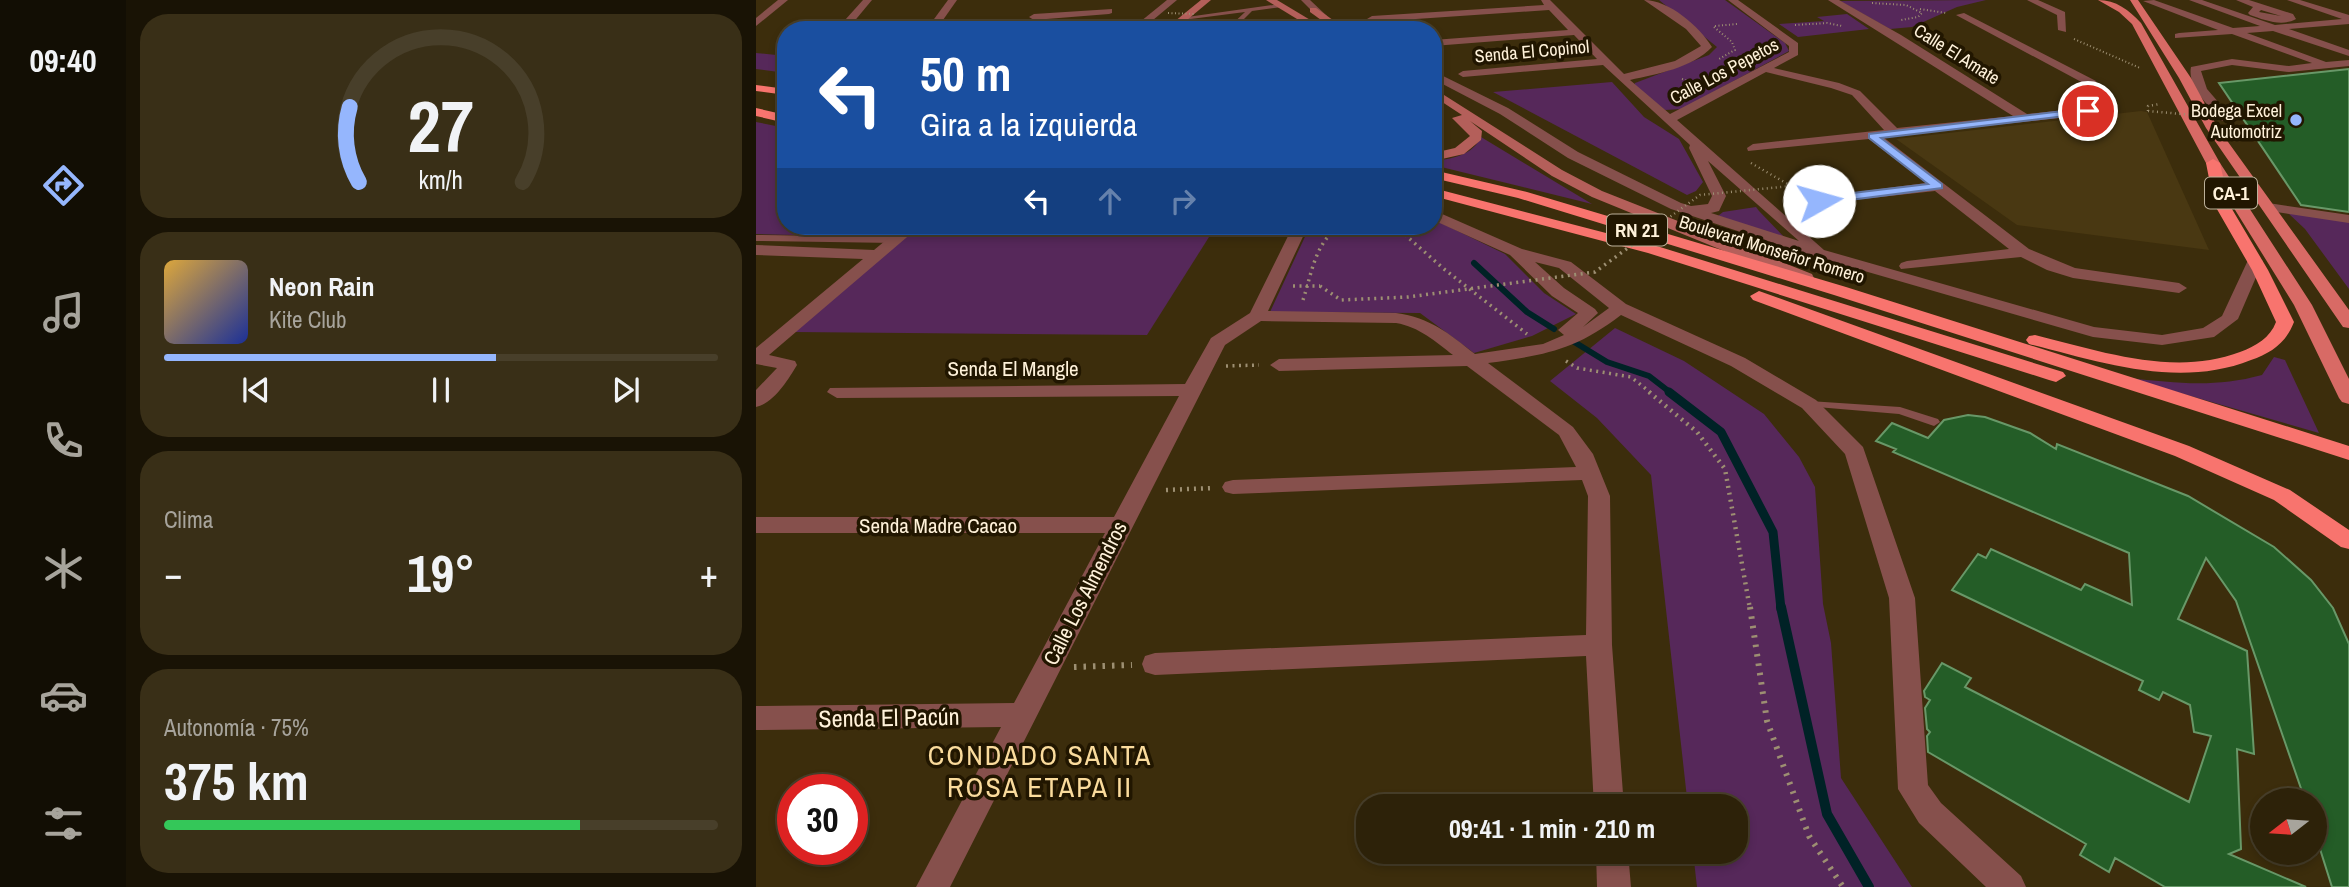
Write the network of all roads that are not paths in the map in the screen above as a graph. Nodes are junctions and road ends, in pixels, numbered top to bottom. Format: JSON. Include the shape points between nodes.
{"nodes":[{"id":1,"x":784,"y":0,"type":"edge"},
{"id":2,"x":868,"y":0,"type":"edge"},
{"id":3,"x":953,"y":0,"type":"edge"},
{"id":4,"x":1173,"y":0,"type":"edge"},
{"id":5,"x":1196,"y":0,"type":"edge"},
{"id":6,"x":1207,"y":0,"type":"edge"},
{"id":7,"x":1270,"y":0,"type":"edge"},
{"id":8,"x":1297,"y":0,"type":"edge"},
{"id":9,"x":1305,"y":0,"type":"edge"},
{"id":10,"x":1648,"y":0,"type":"edge"},
{"id":11,"x":1732,"y":0,"type":"edge"},
{"id":12,"x":1832,"y":0,"type":"edge"},
{"id":13,"x":2031,"y":0,"type":"edge"},
{"id":14,"x":2102,"y":0,"type":"edge"},
{"id":15,"x":2161,"y":0,"type":"edge"},
{"id":16,"x":2193,"y":0,"type":"edge"},
{"id":17,"x":2240,"y":0,"type":"edge"},
{"id":18,"x":2291,"y":0,"type":"edge"},
{"id":19,"x":2308,"y":0,"type":"edge"},
{"id":20,"x":2319,"y":0,"type":"edge"},
{"id":21,"x":2141,"y":1,"type":"edge"},
{"id":22,"x":1548,"y":3,"type":"edge"},
{"id":23,"x":1280,"y":6,"type":"junction"},
{"id":24,"x":2260,"y":6,"type":"dead end"},
{"id":25,"x":1250,"y":11,"type":"junction"},
{"id":26,"x":1109,"y":12,"type":"dead end"},
{"id":27,"x":2348,"y":14,"type":"edge"},
{"id":28,"x":1961,"y":15,"type":"road end"},
{"id":29,"x":1322,"y":16,"type":"junction"},
{"id":30,"x":1183,"y":18,"type":"junction"},
{"id":31,"x":1372,"y":19,"type":"dead end"},
{"id":32,"x":849,"y":21,"type":"edge"},
{"id":33,"x":938,"y":21,"type":"edge"},
{"id":34,"x":1032,"y":21,"type":"edge"},
{"id":35,"x":1146,"y":21,"type":"edge"},
{"id":36,"x":1170,"y":21,"type":"edge"},
{"id":37,"x":1179,"y":21,"type":"edge"},
{"id":38,"x":1239,"y":21,"type":"edge"},
{"id":39,"x":1306,"y":21,"type":"edge"},
{"id":40,"x":1329,"y":21,"type":"edge"},
{"id":41,"x":756,"y":23,"type":"edge"},
{"id":42,"x":2314,"y":24,"type":"junction"},
{"id":43,"x":2274,"y":27,"type":"junction"},
{"id":44,"x":2063,"y":30,"type":"road end"},
{"id":45,"x":2231,"y":31,"type":"junction"},
{"id":46,"x":2337,"y":31,"type":"dead end"},
{"id":47,"x":1575,"y":32,"type":"junction"},
{"id":48,"x":2196,"y":34,"type":"junction"},
{"id":49,"x":2179,"y":36,"type":"dead end"},
{"id":50,"x":1442,"y":42,"type":"edge"},
{"id":51,"x":2219,"y":43,"type":"dead end"},
{"id":52,"x":2242,"y":51,"type":"dead end"},
{"id":53,"x":2349,"y":53,"type":"edge"},
{"id":54,"x":1603,"y":62,"type":"junction"},
{"id":55,"x":2349,"y":63,"type":"edge"},
{"id":56,"x":2326,"y":65,"type":"junction"},
{"id":57,"x":1766,"y":69,"type":"junction"},
{"id":58,"x":2288,"y":69,"type":"junction"},
{"id":59,"x":1463,"y":74,"type":"dead end"},
{"id":60,"x":756,"y":77,"type":"edge"},
{"id":61,"x":1620,"y":78,"type":"junction"},
{"id":62,"x":777,"y":80,"type":"edge"},
{"id":63,"x":1442,"y":80,"type":"edge"},
{"id":64,"x":756,"y":88,"type":"edge"},
{"id":65,"x":777,"y":91,"type":"edge"},
{"id":66,"x":1442,"y":97,"type":"edge"},
{"id":67,"x":1442,"y":106,"type":"edge"},
{"id":68,"x":756,"y":112,"type":"edge"},
{"id":69,"x":777,"y":116,"type":"edge"},
{"id":70,"x":2226,"y":118,"type":"road end"},
{"id":71,"x":2027,"y":119,"type":"junction"},
{"id":72,"x":1668,"y":120,"type":"junction"},
{"id":73,"x":1895,"y":134,"type":"junction"},
{"id":74,"x":1873,"y":136,"type":"junction"},
{"id":75,"x":1689,"y":138,"type":"junction"},
{"id":76,"x":1754,"y":148,"type":"dead end"},
{"id":77,"x":1442,"y":155,"type":"edge"},
{"id":78,"x":2213,"y":163,"type":"junction"},
{"id":79,"x":1442,"y":176,"type":"edge"},
{"id":80,"x":1938,"y":186,"type":"junction"},
{"id":81,"x":1442,"y":194,"type":"edge"},
{"id":82,"x":1764,"y":201,"type":"junction"},
{"id":83,"x":1730,"y":203,"type":"junction"},
{"id":84,"x":1795,"y":204,"type":"dead end"},
{"id":85,"x":1676,"y":206,"type":"junction"},
{"id":86,"x":2268,"y":207,"type":"junction"},
{"id":87,"x":1525,"y":216,"type":"junction"},
{"id":88,"x":1442,"y":218,"type":"edge"},
{"id":89,"x":2349,"y":219,"type":"edge"},
{"id":90,"x":869,"y":235,"type":"edge"},
{"id":91,"x":902,"y":235,"type":"edge"},
{"id":92,"x":1296,"y":235,"type":"edge"},
{"id":93,"x":758,"y":249,"type":"edge"},
{"id":94,"x":2023,"y":251,"type":"junction"},
{"id":95,"x":1516,"y":252,"type":"junction"},
{"id":96,"x":1822,"y":254,"type":"junction"},
{"id":97,"x":877,"y":255,"type":"junction"},
{"id":98,"x":2255,"y":261,"type":"junction"},
{"id":99,"x":1907,"y":266,"type":"dead end"},
{"id":100,"x":2179,"y":288,"type":"dead end"},
{"id":101,"x":1840,"y":291,"type":"junction"},
{"id":102,"x":1620,"y":308,"type":"junction"},
{"id":103,"x":1896,"y":308,"type":"junction"},
{"id":104,"x":1257,"y":316,"type":"junction"},
{"id":105,"x":2349,"y":323,"type":"edge"},
{"id":106,"x":1547,"y":349,"type":"junction"},
{"id":107,"x":756,"y":358,"type":"edge"},
{"id":108,"x":1471,"y":360,"type":"junction"},
{"id":109,"x":1279,"y":365,"type":"road end"},
{"id":110,"x":1190,"y":390,"type":"junction"},
{"id":111,"x":837,"y":392,"type":"dead end"},
{"id":112,"x":2349,"y":398,"type":"edge"},
{"id":113,"x":756,"y":401,"type":"edge"},
{"id":114,"x":1809,"y":404,"type":"junction"},
{"id":115,"x":1934,"y":422,"type":"dead end"},
{"id":116,"x":2270,"y":436,"type":"junction"},
{"id":117,"x":2349,"y":453,"type":"edge"},
{"id":118,"x":2349,"y":467,"type":"edge"},
{"id":119,"x":1590,"y":473,"type":"junction"},
{"id":120,"x":1233,"y":487,"type":"road end"},
{"id":121,"x":756,"y":525,"type":"edge"},
{"id":122,"x":1119,"y":525,"type":"junction"},
{"id":123,"x":2349,"y":541,"type":"edge"},
{"id":124,"x":1599,"y":645,"type":"junction"},
{"id":125,"x":1155,"y":664,"type":"road end"},
{"id":126,"x":1022,"y":715,"type":"junction"},
{"id":127,"x":756,"y":718,"type":"edge"},
{"id":128,"x":1608,"y":794,"type":"edge"},
{"id":129,"x":1613,"y":864,"type":"edge"},
{"id":130,"x":933,"y":887,"type":"edge"},
{"id":131,"x":1614,"y":887,"type":"edge"},
{"id":132,"x":2009,"y":887,"type":"edge"}],
"edges":[{"from":1,"to":41,"type":"street"},
{"from":2,"to":32,"type":"street"},
{"from":3,"to":33,"type":"street"},
{"from":4,"to":35,"type":"street"},
{"from":5,"to":36,"type":"street"},
{"from":6,"to":30,"type":"street"},
{"from":7,"to":23,"type":"street"},
{"from":8,"to":29,"type":"street"},
{"from":9,"to":29,"type":"street"},
{"from":10,"to":61,"type":"street","via":[[1689,28],[1707,47],[1638,76]]},
{"from":11,"to":57,"type":"street","name":"Calle Los Pepetos","via":[[1794,45],[1795,51]]},
{"from":12,"to":71,"type":"street","name":"Calle El Amate"},
{"from":13,"to":44,"type":"street","via":[[2062,15]]},
{"from":14,"to":78,"type":"main road","number":"CA-1","via":[[2136,23]]},
{"from":15,"to":21,"type":"street"},
{"from":16,"to":43,"type":"street"},
{"from":17,"to":24,"type":"street"},
{"from":18,"to":27,"type":"street"},
{"from":19,"to":20,"type":"street"},
{"from":19,"to":27,"type":"street"},
{"from":21,"to":45,"type":"street"},
{"from":21,"to":86,"type":"main road","number":"CA-1","via":[[2212,128]]},
{"from":22,"to":31,"type":"street"},
{"from":22,"to":47,"type":"street"},
{"from":23,"to":25,"type":"lane"},
{"from":23,"to":39,"type":"street"},
{"from":25,"to":30,"type":"lane"},
{"from":25,"to":38,"type":"lane"},
{"from":26,"to":34,"type":"street","via":[[1036,13]]},
{"from":27,"to":42,"type":"street"},
{"from":28,"to":71,"type":"street","via":[[2092,83],[2098,99],[2088,111]]},
{"from":29,"to":40,"type":"street"},
{"from":30,"to":37,"type":"street"},
{"from":42,"to":43,"type":"street"},
{"from":42,"to":46,"type":"street"},
{"from":43,"to":45,"type":"street"},
{"from":43,"to":53,"type":"street"},
{"from":45,"to":48,"type":"street"},
{"from":45,"to":56,"type":"street"},
{"from":47,"to":50,"type":"street"},
{"from":47,"to":54,"type":"street"},
{"from":48,"to":49,"type":"street"},
{"from":48,"to":51,"type":"street"},
{"from":52,"to":58,"type":"street"},
{"from":54,"to":59,"type":"street","name":"Senda El Copinol"},
{"from":54,"to":61,"type":"street"},
{"from":55,"to":56,"type":"street"},
{"from":56,"to":58,"type":"street"},
{"from":57,"to":72,"type":"street","name":"Calle Los Pepetos"},
{"from":57,"to":73,"type":"street","via":[[1857,93]]},
{"from":58,"to":70,"type":"street","via":[[2232,62],[2195,69],[2204,91]]},
{"from":60,"to":62,"type":"highway"},
{"from":61,"to":72,"type":"street"},
{"from":63,"to":85,"type":"street","via":[[1504,111],[1573,155]]},
{"from":64,"to":65,"type":"highway"},
{"from":66,"to":101,"type":"street","via":[[1597,194]]},
{"from":67,"to":77,"type":"street","via":[[1476,131],[1477,137],[1459,151]]},
{"from":68,"to":69,"type":"highway"},
{"from":71,"to":73,"type":"street"},
{"from":72,"to":75,"type":"street"},
{"from":73,"to":74,"type":"street"},
{"from":74,"to":76,"type":"street"},
{"from":74,"to":80,"type":"street"},
{"from":75,"to":82,"type":"street"},
{"from":75,"to":83,"type":"street","via":[[1717,190]]},
{"from":78,"to":98,"type":"highway","via":[[2217,200]]},
{"from":78,"to":112,"type":"main road","number":"CA-1","via":[[2302,305]]},
{"from":79,"to":101,"type":"highway","name":"Boulevard Monseñor Romero","number":"RN 21","via":[[1522,195]]},
{"from":80,"to":84,"type":"street"},
{"from":80,"to":94,"type":"street"},
{"from":81,"to":87,"type":"highway"},
{"from":82,"to":83,"type":"street"},
{"from":82,"to":96,"type":"street"},
{"from":83,"to":85,"type":"street","via":[[1703,211]]},
{"from":85,"to":96,"type":"street"},
{"from":86,"to":89,"type":"street"},
{"from":86,"to":105,"type":"main road","number":"CA-1"},
{"from":87,"to":116,"type":"highway","via":[[1654,250]]},
{"from":87,"to":123,"type":"highway","via":[[1810,314],[2182,451],[2282,495]]},
{"from":88,"to":95,"type":"street"},
{"from":90,"to":93,"type":"lane"},
{"from":91,"to":97,"type":"street"},
{"from":92,"to":104,"type":"street"},
{"from":93,"to":97,"type":"street"},
{"from":94,"to":99,"type":"street"},
{"from":94,"to":100,"type":"street","via":[[2073,272]]},
{"from":95,"to":102,"type":"street","via":[[1565,265]]},
{"from":95,"to":106,"type":"street","via":[[1558,292],[1589,313]]},
{"from":96,"to":98,"type":"street","via":[[2093,332],[2162,340],[2192,337],[2220,327],[2234,311]]},
{"from":97,"to":107,"type":"street"},
{"from":98,"to":103,"type":"highway","via":[[2285,322],[2270,345],[2230,362],[2143,365]]},
{"from":101,"to":103,"type":"highway","name":"Boulevard Monseñor Romero","number":"RN 21"},
{"from":102,"to":106,"type":"street","via":[[1592,328]]},
{"from":102,"to":114,"type":"street","via":[[1738,362]]},
{"from":103,"to":116,"type":"highway"},
{"from":104,"to":108,"type":"street","via":[[1415,321]]},
{"from":104,"to":110,"type":"street","name":"Calle Los Almendros","via":[[1217,342]]},
{"from":106,"to":108,"type":"street"},
{"from":107,"to":113,"type":"street","via":[[788,365]]},
{"from":108,"to":109,"type":"street"},
{"from":108,"to":119,"type":"street","via":[[1566,431]]},
{"from":110,"to":111,"type":"street","name":"Senda El Mangle"},
{"from":110,"to":122,"type":"street","name":"Calle Los Almendros"},
{"from":114,"to":115,"type":"lane","via":[[1900,411]]},
{"from":114,"to":132,"type":"street","via":[[1860,461],[1902,598],[1913,789],[1930,813]]},
{"from":116,"to":117,"type":"highway"},
{"from":116,"to":118,"type":"highway"},
{"from":119,"to":120,"type":"street"},
{"from":119,"to":124,"type":"street","via":[[1599,496]]},
{"from":121,"to":122,"type":"street","name":"Senda Madre Cacao"},
{"from":122,"to":126,"type":"street","name":"Calle Los Almendros"},
{"from":124,"to":125,"type":"street"},
{"from":124,"to":128,"type":"street"},
{"from":126,"to":127,"type":"street","name":"Senda El Pacún"},
{"from":126,"to":130,"type":"street","name":"Calle Los Almendros"},
{"from":129,"to":131,"type":"street"}]}
